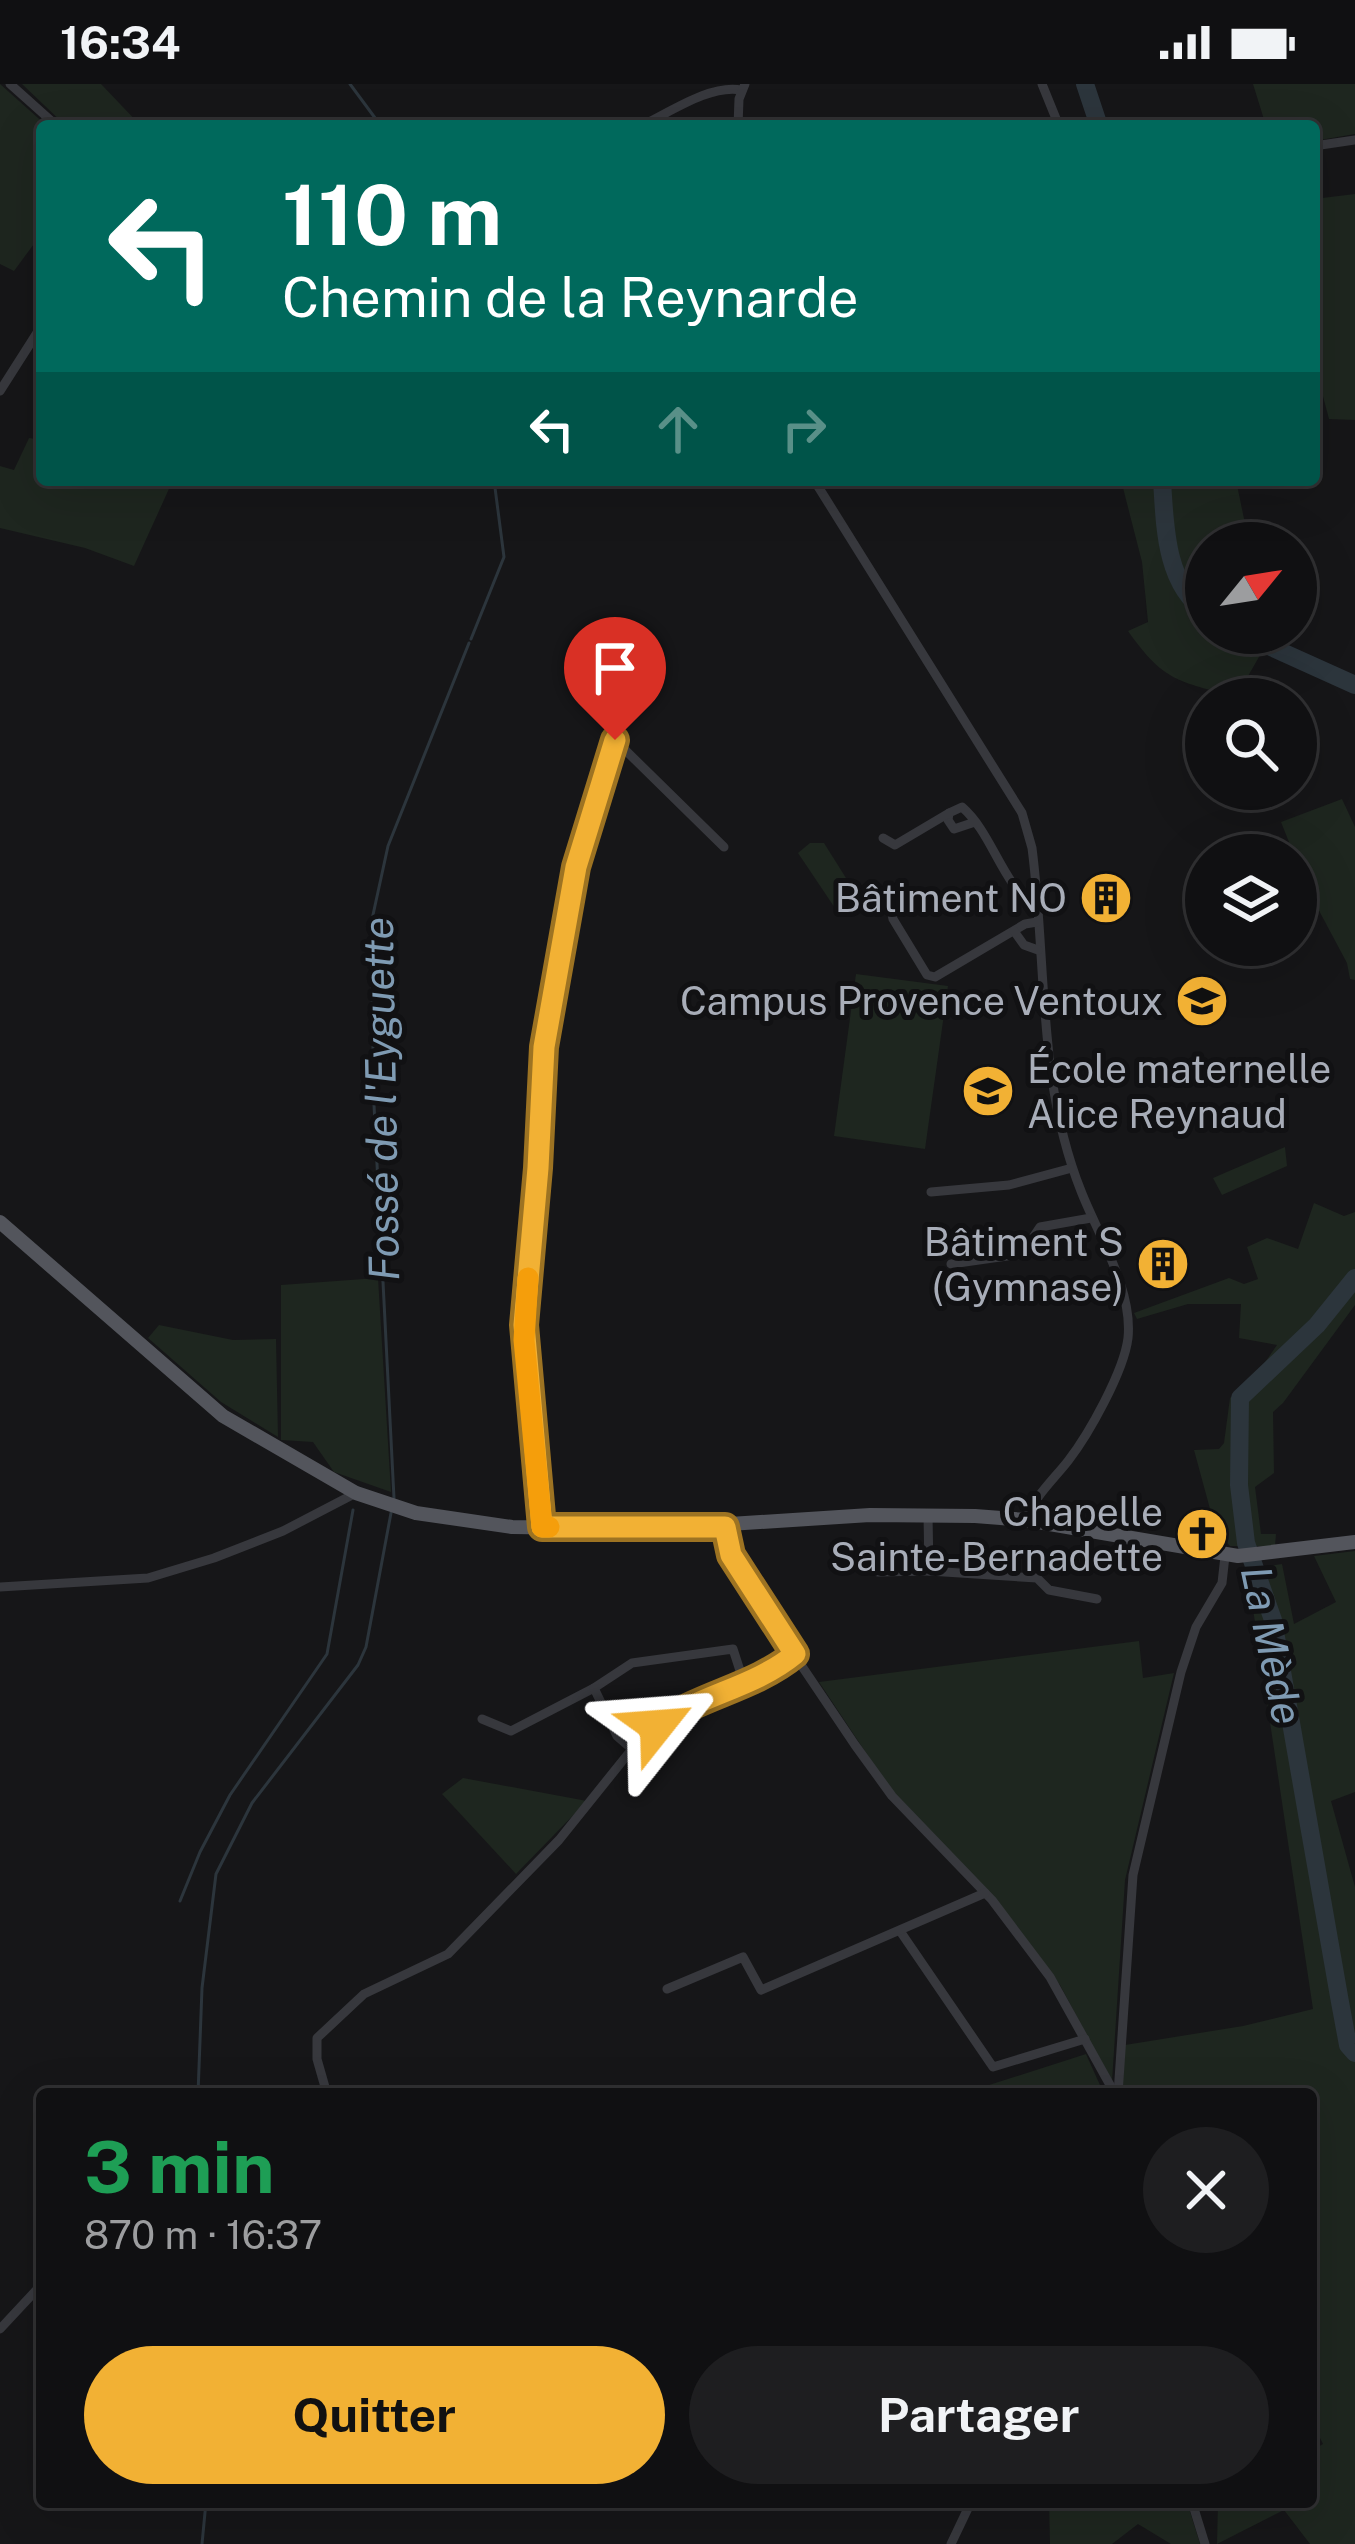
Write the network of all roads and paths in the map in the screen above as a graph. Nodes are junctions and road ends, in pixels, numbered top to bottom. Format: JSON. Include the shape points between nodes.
{"nodes":[{"id":1,"x":10,"y":84,"type":"edge"},
{"id":2,"x":1042,"y":84,"type":"edge"},
{"id":3,"x":743,"y":87,"type":"edge"},
{"id":4,"x":50,"y":120,"type":"edge"},
{"id":5,"x":654,"y":120,"type":"edge"},
{"id":6,"x":739,"y":120,"type":"edge"},
{"id":7,"x":1057,"y":120,"type":"edge"},
{"id":8,"x":1355,"y":140,"type":"edge"},
{"id":9,"x":1320,"y":145,"type":"edge"},
{"id":10,"x":36,"y":335,"type":"edge"},
{"id":11,"x":0,"y":392,"type":"edge"},
{"id":12,"x":818,"y":486,"type":"edge"},
{"id":13,"x":949,"y":813,"type":"junction"},
{"id":14,"x":975,"y":822,"type":"junction"},
{"id":15,"x":883,"y":838,"type":"dead end"},
{"id":16,"x":724,"y":847,"type":"dead end"},
{"id":17,"x":1036,"y":908,"type":"junction"},
{"id":18,"x":891,"y":909,"type":"dead end"},
{"id":19,"x":1037,"y":922,"type":"junction"},
{"id":20,"x":1014,"y":931,"type":"junction"},
{"id":21,"x":1038,"y":950,"type":"junction"},
{"id":22,"x":1072,"y":1168,"type":"junction"},
{"id":23,"x":932,"y":1192,"type":"dead end"},
{"id":24,"x":1091,"y":1218,"type":"junction"},
{"id":25,"x":0,"y":1222,"type":"edge"},
{"id":26,"x":951,"y":1264,"type":"dead end"},
{"id":27,"x":356,"y":1492,"type":"junction"},
{"id":28,"x":928,"y":1515,"type":"junction"},
{"id":29,"x":1026,"y":1520,"type":"junction"},
{"id":30,"x":542,"y":1527,"type":"junction"},
{"id":31,"x":725,"y":1527,"type":"junction"},
{"id":32,"x":1355,"y":1543,"type":"edge"},
{"id":33,"x":1231,"y":1556,"type":"junction"},
{"id":34,"x":929,"y":1571,"type":"junction"},
{"id":35,"x":878,"y":1572,"type":"dead end"},
{"id":36,"x":0,"y":1587,"type":"edge"},
{"id":37,"x":1097,"y":1599,"type":"dead end"},
{"id":38,"x":795,"y":1654,"type":"junction"},
{"id":39,"x":744,"y":1684,"type":"junction"},
{"id":40,"x":594,"y":1688,"type":"junction"},
{"id":41,"x":482,"y":1719,"type":"dead end"},
{"id":42,"x":632,"y":1749,"type":"junction"},
{"id":43,"x":985,"y":1893,"type":"junction"},
{"id":44,"x":900,"y":1931,"type":"junction"},
{"id":45,"x":667,"y":1989,"type":"dead end"},
{"id":46,"x":1084,"y":2039,"type":"junction"},
{"id":47,"x":325,"y":2088,"type":"edge"},
{"id":48,"x":1113,"y":2088,"type":"edge"},
{"id":49,"x":1116,"y":2088,"type":"edge"},
{"id":50,"x":36,"y":2290,"type":"edge"},
{"id":51,"x":0,"y":2329,"type":"edge"},
{"id":52,"x":968,"y":2508,"type":"edge"},
{"id":53,"x":1194,"y":2508,"type":"edge"},
{"id":54,"x":951,"y":2544,"type":"edge"},
{"id":55,"x":1205,"y":2544,"type":"edge"}],
"edges":[{"from":1,"to":4,"type":"street"},
{"from":2,"to":7,"type":"street"},
{"from":3,"to":5,"type":"street"},
{"from":3,"to":6,"type":"street"},
{"from":8,"to":9,"type":"street"},
{"from":10,"to":11,"type":"street"},
{"from":12,"to":17,"type":"street","via":[[1022,813]]},
{"from":13,"to":14,"type":"street","via":[[962,807]]},
{"from":13,"to":14,"type":"street","via":[[954,829]]},
{"from":13,"to":15,"type":"street","via":[[895,845]]},
{"from":14,"to":17,"type":"street"},
{"from":16,"to":30,"type":"street","via":[[615,740],[576,867],[544,1047],[524,1325]]},
{"from":17,"to":19,"type":"street"},
{"from":18,"to":20,"type":"street","via":[[931,977]]},
{"from":19,"to":20,"type":"street"},
{"from":19,"to":21,"type":"street"},
{"from":20,"to":21,"type":"street"},
{"from":21,"to":22,"type":"street","via":[[1049,1068]]},
{"from":22,"to":23,"type":"street","via":[[1009,1185]]},
{"from":22,"to":24,"type":"street"},
{"from":24,"to":26,"type":"street","via":[[1040,1227],[1022,1254]]},
{"from":24,"to":29,"type":"street","via":[[1126,1302],[1128,1341],[1085,1435]]},
{"from":25,"to":27,"type":"main road","via":[[223,1416]]},
{"from":27,"to":30,"type":"main road","via":[[454,1520]]},
{"from":27,"to":36,"type":"street","via":[[283,1531],[148,1578]]},
{"from":28,"to":29,"type":"main road"},
{"from":28,"to":31,"type":"main road"},
{"from":28,"to":34,"type":"street"},
{"from":29,"to":33,"type":"main road"},
{"from":30,"to":31,"type":"main road"},
{"from":31,"to":38,"type":"street","via":[[731,1555]]},
{"from":32,"to":33,"type":"main road"},
{"from":33,"to":49,"type":"street","via":[[1181,1672],[1132,1875]]},
{"from":34,"to":35,"type":"street"},
{"from":34,"to":37,"type":"street","via":[[1037,1578],[1049,1590]]},
{"from":38,"to":39,"type":"street"},
{"from":38,"to":43,"type":"street","via":[[892,1796]]},
{"from":39,"to":40,"type":"street","via":[[733,1649],[632,1663]]},
{"from":39,"to":42,"type":"street","via":[[667,1719]]},
{"from":40,"to":41,"type":"street","via":[[511,1731]]},
{"from":40,"to":42,"type":"street"},
{"from":42,"to":47,"type":"street","via":[[559,1840],[448,1954],[364,1994],[317,2038]]},
{"from":43,"to":44,"type":"street"},
{"from":43,"to":46,"type":"street","via":[[1050,1977]]},
{"from":44,"to":45,"type":"street","via":[[761,1990],[743,1957]]},
{"from":44,"to":46,"type":"street","via":[[993,2067]]},
{"from":46,"to":48,"type":"street"},
{"from":50,"to":51,"type":"street"},
{"from":52,"to":54,"type":"street"},
{"from":53,"to":55,"type":"street"}]}
